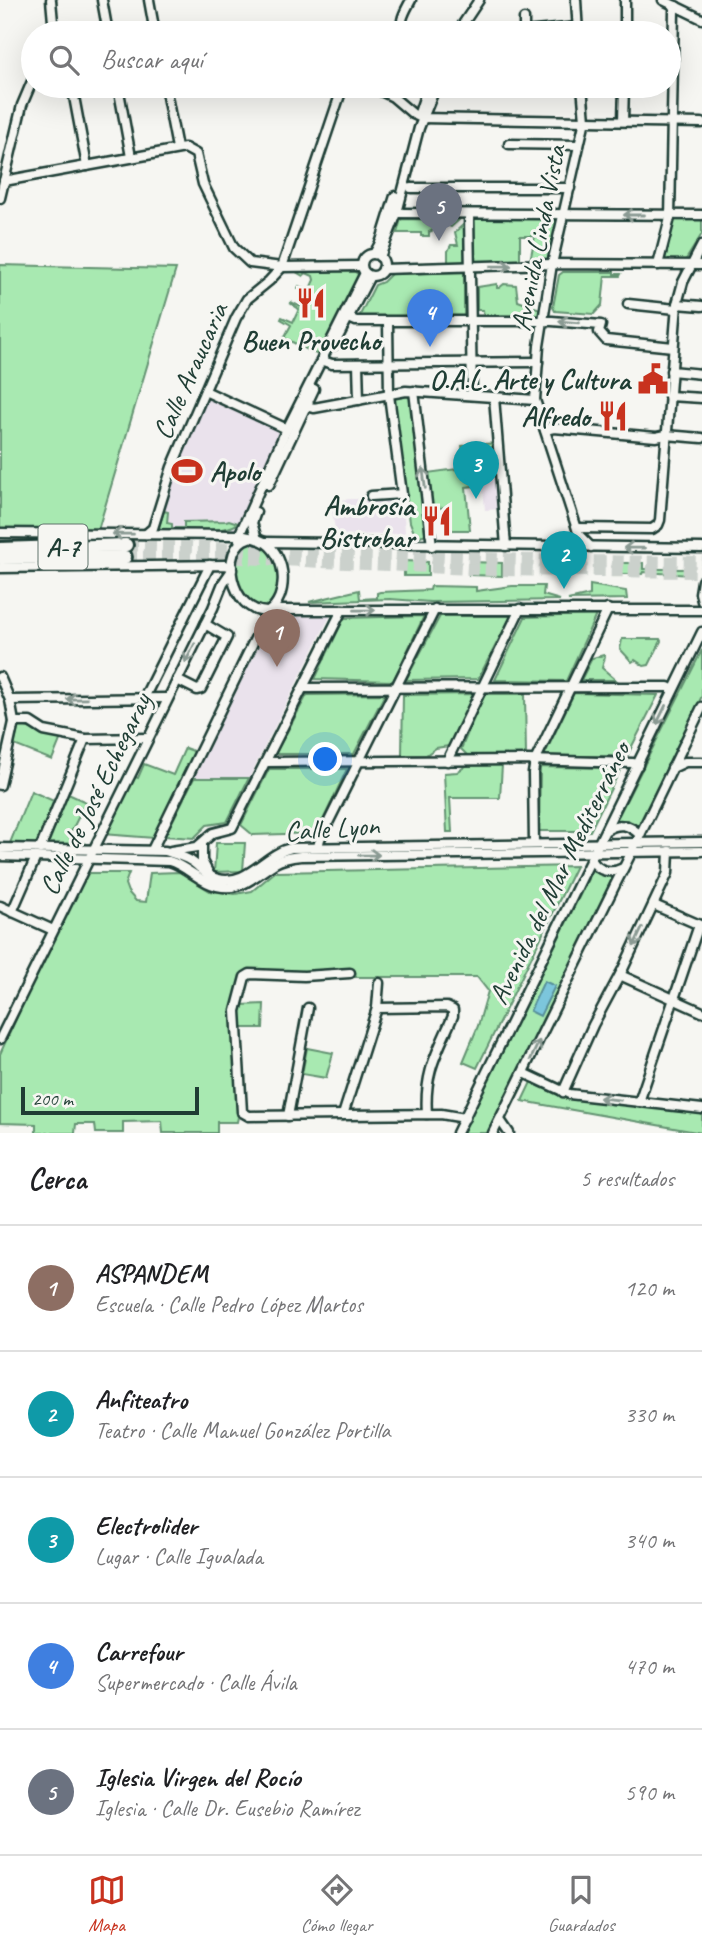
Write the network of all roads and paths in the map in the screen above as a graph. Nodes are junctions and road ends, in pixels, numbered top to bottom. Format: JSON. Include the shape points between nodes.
{"nodes":[{"id":1,"x":51,"y":0,"type":"edge"},
{"id":2,"x":102,"y":0,"type":"edge"},
{"id":3,"x":149,"y":0,"type":"edge"},
{"id":4,"x":411,"y":0,"type":"edge"},
{"id":5,"x":479,"y":0,"type":"edge"},
{"id":6,"x":485,"y":0,"type":"edge"},
{"id":7,"x":576,"y":0,"type":"edge"},
{"id":8,"x":625,"y":0,"type":"edge"},
{"id":9,"x":663,"y":0,"type":"edge"},
{"id":10,"x":676,"y":6,"type":"junction"},
{"id":11,"x":702,"y":19,"type":"edge"},
{"id":12,"x":53,"y":21,"type":"edge"},
{"id":13,"x":106,"y":21,"type":"edge"},
{"id":14,"x":153,"y":21,"type":"edge"},
{"id":15,"x":402,"y":21,"type":"edge"},
{"id":16,"x":465,"y":21,"type":"edge"},
{"id":17,"x":471,"y":21,"type":"edge"},
{"id":18,"x":577,"y":21,"type":"edge"},
{"id":19,"x":625,"y":21,"type":"edge"},
{"id":20,"x":675,"y":21,"type":"edge"},
{"id":21,"x":25,"y":98,"type":"edge"},
{"id":22,"x":74,"y":98,"type":"edge"},
{"id":23,"x":120,"y":98,"type":"edge"},
{"id":24,"x":167,"y":98,"type":"edge"},
{"id":25,"x":339,"y":98,"type":"edge"},
{"id":26,"x":394,"y":98,"type":"edge"},
{"id":27,"x":425,"y":98,"type":"edge"},
{"id":28,"x":430,"y":98,"type":"edge"},
{"id":29,"x":583,"y":98,"type":"edge"},
{"id":30,"x":624,"y":98,"type":"edge"},
{"id":31,"x":670,"y":98,"type":"edge"},
{"id":32,"x":420,"y":118,"type":"junction"},
{"id":33,"x":585,"y":120,"type":"junction"},
{"id":34,"x":623,"y":121,"type":"junction"},
{"id":35,"x":671,"y":122,"type":"junction"},
{"id":36,"x":702,"y":123,"type":"edge"},
{"id":37,"x":176,"y":144,"type":"junction"},
{"id":38,"x":509,"y":144,"type":"dead end"},
{"id":39,"x":579,"y":145,"type":"junction"},
{"id":40,"x":131,"y":157,"type":"junction"},
{"id":41,"x":87,"y":166,"type":"junction"},
{"id":42,"x":4,"y":181,"type":"junction"},
{"id":43,"x":411,"y":188,"type":"dead end"},
{"id":44,"x":570,"y":188,"type":"junction"},
{"id":45,"x":0,"y":198,"type":"edge"},
{"id":46,"x":397,"y":213,"type":"junction"},
{"id":47,"x":469,"y":214,"type":"junction"},
{"id":48,"x":565,"y":214,"type":"junction"},
{"id":49,"x":670,"y":215,"type":"junction"},
{"id":50,"x":702,"y":215,"type":"edge"},
{"id":51,"x":702,"y":245,"type":"edge"},
{"id":52,"x":377,"y":255,"type":"junction"},
{"id":53,"x":552,"y":264,"type":"junction"},
{"id":54,"x":658,"y":265,"type":"junction"},
{"id":55,"x":690,"y":265,"type":"junction"},
{"id":56,"x":702,"y":265,"type":"edge"},
{"id":57,"x":282,"y":267,"type":"junction"},
{"id":58,"x":470,"y":267,"type":"junction"},
{"id":59,"x":383,"y":269,"type":"junction"},
{"id":60,"x":365,"y":272,"type":"junction"},
{"id":61,"x":628,"y":304,"type":"dead end"},
{"id":62,"x":677,"y":306,"type":"junction"},
{"id":63,"x":702,"y":306,"type":"edge"},
{"id":64,"x":349,"y":318,"type":"junction"},
{"id":65,"x":543,"y":321,"type":"junction"},
{"id":66,"x":388,"y":322,"type":"junction"},
{"id":67,"x":470,"y":322,"type":"junction"},
{"id":68,"x":673,"y":346,"type":"junction"},
{"id":69,"x":326,"y":362,"type":"junction"},
{"id":70,"x":538,"y":362,"type":"junction"},
{"id":71,"x":358,"y":364,"type":"junction"},
{"id":72,"x":471,"y":364,"type":"junction"},
{"id":73,"x":389,"y":365,"type":"junction"},
{"id":74,"x":671,"y":371,"type":"junction"},
{"id":75,"x":702,"y":374,"type":"edge"},
{"id":76,"x":205,"y":391,"type":"junction"},
{"id":77,"x":414,"y":391,"type":"junction"},
{"id":78,"x":389,"y":395,"type":"junction"},
{"id":79,"x":472,"y":395,"type":"junction"},
{"id":80,"x":669,"y":396,"type":"junction"},
{"id":81,"x":494,"y":397,"type":"junction"},
{"id":82,"x":702,"y":398,"type":"edge"},
{"id":83,"x":359,"y":400,"type":"junction"},
{"id":84,"x":535,"y":400,"type":"junction"},
{"id":85,"x":306,"y":406,"type":"junction"},
{"id":86,"x":293,"y":415,"type":"junction"},
{"id":87,"x":277,"y":425,"type":"junction"},
{"id":88,"x":287,"y":429,"type":"junction"},
{"id":89,"x":545,"y":430,"type":"junction"},
{"id":90,"x":666,"y":435,"type":"junction"},
{"id":91,"x":702,"y":438,"type":"edge"},
{"id":92,"x":281,"y":440,"type":"junction"},
{"id":93,"x":276,"y":469,"type":"junction"},
{"id":94,"x":371,"y":496,"type":"dead end"},
{"id":95,"x":578,"y":531,"type":"junction"},
{"id":96,"x":153,"y":532,"type":"junction"},
{"id":97,"x":0,"y":533,"type":"edge"},
{"id":98,"x":240,"y":535,"type":"junction"},
{"id":99,"x":257,"y":540,"type":"junction"},
{"id":100,"x":0,"y":542,"type":"edge"},
{"id":101,"x":239,"y":544,"type":"junction"},
{"id":102,"x":432,"y":546,"type":"junction"},
{"id":103,"x":506,"y":546,"type":"junction"},
{"id":104,"x":557,"y":546,"type":"junction"},
{"id":105,"x":75,"y":547,"type":"junction"},
{"id":106,"x":591,"y":547,"type":"junction"},
{"id":107,"x":702,"y":548,"type":"edge"},
{"id":108,"x":0,"y":549,"type":"edge"},
{"id":109,"x":0,"y":558,"type":"edge"},
{"id":110,"x":210,"y":565,"type":"junction"},
{"id":111,"x":232,"y":568,"type":"junction"},
{"id":112,"x":0,"y":569,"type":"edge"},
{"id":113,"x":702,"y":581,"type":"edge"},
{"id":114,"x":702,"y":601,"type":"edge"},
{"id":115,"x":608,"y":608,"type":"junction"},
{"id":116,"x":435,"y":609,"type":"junction"},
{"id":117,"x":520,"y":609,"type":"junction"},
{"id":118,"x":342,"y":610,"type":"junction"},
{"id":119,"x":702,"y":610,"type":"edge"},
{"id":120,"x":270,"y":611,"type":"junction"},
{"id":121,"x":205,"y":624,"type":"junction"},
{"id":122,"x":702,"y":632,"type":"edge"},
{"id":123,"x":0,"y":677,"type":"edge"},
{"id":124,"x":177,"y":680,"type":"junction"},
{"id":125,"x":396,"y":687,"type":"junction"},
{"id":126,"x":484,"y":687,"type":"junction"},
{"id":127,"x":570,"y":687,"type":"junction"},
{"id":128,"x":303,"y":688,"type":"junction"},
{"id":129,"x":673,"y":690,"type":"junction"},
{"id":130,"x":144,"y":698,"type":"junction"},
{"id":131,"x":167,"y":698,"type":"junction"},
{"id":132,"x":10,"y":700,"type":"junction"},
{"id":133,"x":702,"y":707,"type":"edge"},
{"id":134,"x":14,"y":722,"type":"junction"},
{"id":135,"x":148,"y":738,"type":"junction"},
{"id":136,"x":85,"y":739,"type":"junction"},
{"id":137,"x":682,"y":759,"type":"junction"},
{"id":138,"x":359,"y":761,"type":"junction"},
{"id":139,"x":447,"y":761,"type":"junction"},
{"id":140,"x":535,"y":761,"type":"junction"},
{"id":141,"x":266,"y":762,"type":"junction"},
{"id":142,"x":702,"y":762,"type":"edge"},
{"id":143,"x":638,"y":765,"type":"junction"},
{"id":144,"x":0,"y":785,"type":"edge"},
{"id":145,"x":606,"y":830,"type":"junction"},
{"id":146,"x":639,"y":839,"type":"junction"},
{"id":147,"x":702,"y":842,"type":"edge"},
{"id":148,"x":599,"y":843,"type":"junction"},
{"id":149,"x":202,"y":844,"type":"junction"},
{"id":150,"x":534,"y":844,"type":"junction"},
{"id":151,"x":318,"y":847,"type":"junction"},
{"id":152,"x":0,"y":848,"type":"edge"},
{"id":153,"x":152,"y":850,"type":"junction"},
{"id":154,"x":165,"y":851,"type":"junction"},
{"id":155,"x":669,"y":851,"type":"junction"},
{"id":156,"x":702,"y":851,"type":"edge"},
{"id":157,"x":633,"y":852,"type":"junction"},
{"id":158,"x":38,"y":853,"type":"junction"},
{"id":159,"x":89,"y":855,"type":"junction"},
{"id":160,"x":0,"y":856,"type":"edge"},
{"id":161,"x":592,"y":856,"type":"junction"},
{"id":162,"x":623,"y":868,"type":"junction"},
{"id":163,"x":211,"y":876,"type":"junction"},
{"id":164,"x":654,"y":905,"type":"junction"},
{"id":165,"x":0,"y":906,"type":"edge"},
{"id":166,"x":12,"y":912,"type":"junction"},
{"id":167,"x":700,"y":925,"type":"edge"},
{"id":168,"x":53,"y":930,"type":"junction"},
{"id":169,"x":350,"y":973,"type":"dead end"},
{"id":170,"x":620,"y":975,"type":"junction"},
{"id":171,"x":379,"y":983,"type":"dead end"},
{"id":172,"x":673,"y":999,"type":"junction"},
{"id":173,"x":308,"y":1008,"type":"dead end"},
{"id":174,"x":377,"y":1008,"type":"junction"},
{"id":175,"x":702,"y":1012,"type":"edge"},
{"id":176,"x":0,"y":1039,"type":"edge"},
{"id":177,"x":524,"y":1073,"type":"junction"},
{"id":178,"x":562,"y":1092,"type":"junction"},
{"id":179,"x":639,"y":1102,"type":"junction"},
{"id":180,"x":702,"y":1109,"type":"edge"},
{"id":181,"x":426,"y":1114,"type":"junction"},
{"id":182,"x":343,"y":1115,"type":"junction"},
{"id":183,"x":288,"y":1116,"type":"junction"},
{"id":184,"x":465,"y":1118,"type":"junction"},
{"id":185,"x":500,"y":1120,"type":"junction"},
{"id":186,"x":457,"y":1133,"type":"edge"},
{"id":187,"x":493,"y":1133,"type":"edge"},
{"id":188,"x":509,"y":1133,"type":"edge"}],
"edges":[{"from":1,"to":12,"type":"street"},
{"from":2,"to":13,"type":"street"},
{"from":3,"to":14,"type":"street"},
{"from":4,"to":15,"type":"street"},
{"from":5,"to":16,"type":"street"},
{"from":6,"to":17,"type":"street"},
{"from":7,"to":18,"type":"street"},
{"from":8,"to":19,"type":"street"},
{"from":9,"to":10,"type":"street"},
{"from":10,"to":11,"type":"street"},
{"from":10,"to":20,"type":"street"},
{"from":21,"to":42,"type":"street"},
{"from":22,"to":41,"type":"street"},
{"from":23,"to":40,"type":"street"},
{"from":24,"to":37,"type":"street"},
{"from":25,"to":57,"type":"street","name":"Calle Araucaria"},
{"from":26,"to":32,"type":"street"},
{"from":27,"to":32,"type":"street"},
{"from":28,"to":32,"type":"street"},
{"from":29,"to":33,"type":"street","name":"Avenida Linda Vista"},
{"from":30,"to":34,"type":"street"},
{"from":31,"to":35,"type":"street"},
{"from":32,"to":33,"type":"street"},
{"from":32,"to":46,"type":"street"},
{"from":32,"to":52,"type":"street"},
{"from":33,"to":34,"type":"street"},
{"from":33,"to":39,"type":"street","name":"Avenida Linda Vista"},
{"from":34,"to":35,"type":"street"},
{"from":35,"to":36,"type":"street"},
{"from":35,"to":49,"type":"street"},
{"from":37,"to":40,"type":"street"},
{"from":37,"to":57,"type":"street","via":[[190,146],[196,154],[203,184],[234,247],[254,264]]},
{"from":38,"to":39,"type":"street"},
{"from":39,"to":44,"type":"street","name":"Avenida Linda Vista"},
{"from":40,"to":41,"type":"street"},
{"from":41,"to":42,"type":"street"},
{"from":42,"to":45,"type":"street"},
{"from":43,"to":44,"type":"street"},
{"from":44,"to":48,"type":"street","name":"Avenida Linda Vista"},
{"from":46,"to":47,"type":"street"},
{"from":46,"to":52,"type":"street"},
{"from":47,"to":48,"type":"street"},
{"from":47,"to":58,"type":"street"},
{"from":49,"to":48,"type":"street","one_way":true},
{"from":48,"to":53,"type":"street","name":"Avenida Linda Vista"},
{"from":49,"to":50,"type":"street"},
{"from":49,"to":54,"type":"street"},
{"from":51,"to":55,"type":"street"},
{"from":52,"to":59,"type":"street","via":[[384,262]]},
{"from":52,"to":60,"type":"street","via":[[364,258]]},
{"from":53,"to":54,"type":"street"},
{"from":58,"to":53,"type":"street","one_way":true},
{"from":53,"to":65,"type":"street","name":"Avenida Linda Vista"},
{"from":54,"to":55,"type":"street"},
{"from":55,"to":56,"type":"street"},
{"from":55,"to":62,"type":"street"},
{"from":57,"to":60,"type":"street"},
{"from":57,"to":76,"type":"street","name":"Calle Araucaria","via":[[241,307]]},
{"from":58,"to":59,"type":"street"},
{"from":58,"to":67,"type":"street"},
{"from":59,"to":60,"type":"street","via":[[377,276]]},
{"from":60,"to":64,"type":"street"},
{"from":60,"to":86,"type":"street"},
{"from":61,"to":62,"type":"street"},
{"from":62,"to":63,"type":"street"},
{"from":62,"to":68,"type":"street"},
{"from":64,"to":66,"type":"street"},
{"from":64,"to":69,"type":"street"},
{"from":65,"to":67,"type":"street"},
{"from":68,"to":65,"type":"street","one_way":true,"via":[[606,340],[599,332],[601,325]]},
{"from":65,"to":70,"type":"street","name":"Avenida Linda Vista"},
{"from":66,"to":67,"type":"street"},
{"from":66,"to":73,"type":"street"},
{"from":67,"to":72,"type":"street"},
{"from":68,"to":74,"type":"street"},
{"from":69,"to":71,"type":"street"},
{"from":69,"to":85,"type":"street"},
{"from":70,"to":72,"type":"street"},
{"from":70,"to":84,"type":"street","name":"Avenida Linda Vista"},
{"from":71,"to":73,"type":"street"},
{"from":71,"to":83,"type":"street"},
{"from":72,"to":73,"type":"street"},
{"from":72,"to":79,"type":"street"},
{"from":73,"to":78,"type":"street"},
{"from":74,"to":75,"type":"street"},
{"from":74,"to":80,"type":"street"},
{"from":76,"to":87,"type":"street"},
{"from":76,"to":96,"type":"street","name":"Calle Araucaria","via":[[172,467]]},
{"from":77,"to":78,"type":"street"},
{"from":77,"to":79,"type":"street"},
{"from":102,"to":77,"type":"street","one_way":true},
{"from":78,"to":83,"type":"street"},
{"from":78,"to":94,"type":"street","via":[[402,494]]},
{"from":79,"to":81,"type":"street"},
{"from":80,"to":82,"type":"street"},
{"from":80,"to":90,"type":"street"},
{"from":81,"to":84,"type":"street"},
{"from":81,"to":103,"type":"street"},
{"from":83,"to":85,"type":"street"},
{"from":84,"to":89,"type":"street"},
{"from":85,"to":88,"type":"street"},
{"from":85,"to":93,"type":"street"},
{"from":86,"to":87,"type":"street"},
{"from":86,"to":88,"type":"street"},
{"from":87,"to":88,"type":"street"},
{"from":87,"to":92,"type":"street"},
{"from":88,"to":92,"type":"street"},
{"from":88,"to":93,"type":"street"},
{"from":89,"to":90,"type":"street"},
{"from":89,"to":95,"type":"street"},
{"from":90,"to":91,"type":"street"},
{"from":90,"to":95,"type":"street","via":[[658,525],[652,529]]},
{"from":92,"to":98,"type":"street"},
{"from":93,"to":99,"type":"street","via":[[253,518]]},
{"from":95,"to":104,"type":"street","via":[[573,544]]},
{"from":95,"to":106,"type":"street"},
{"from":96,"to":97,"type":"street","one_way":true},
{"from":96,"to":98,"type":"street"},
{"from":98,"to":99,"type":"street"},
{"from":98,"to":101,"type":"street"},
{"from":99,"to":101,"type":"street"},
{"from":99,"to":102,"type":"street"},
{"from":99,"to":120,"type":"street","via":[[277,557],[282,573],[282,593]]},
{"from":100,"to":105,"type":"highway"},
{"from":101,"to":111,"type":"street"},
{"from":102,"to":103,"type":"street"},
{"from":103,"to":104,"type":"street"},
{"from":104,"to":106,"type":"street"},
{"from":105,"to":108,"type":"highway","number":"A-7"},
{"from":105,"to":109,"type":"highway","number":"A-7","via":[[126,551]]},
{"from":107,"to":106,"type":"street","one_way":true},
{"from":110,"to":111,"type":"street"},
{"from":110,"to":112,"type":"street"},
{"from":110,"to":130,"type":"street"},
{"from":111,"to":120,"type":"street","via":[[234,587],[242,600],[253,610]]},
{"from":111,"to":121,"type":"street","name":"Calle de José Echegaray"},
{"from":113,"to":114,"type":"street"},
{"from":115,"to":117,"type":"street"},
{"from":115,"to":119,"type":"street"},
{"from":115,"to":127,"type":"street"},
{"from":116,"to":117,"type":"street"},
{"from":118,"to":116,"type":"street","one_way":true},
{"from":116,"to":125,"type":"street"},
{"from":117,"to":126,"type":"street"},
{"from":118,"to":120,"type":"street"},
{"from":118,"to":128,"type":"street"},
{"from":120,"to":153,"type":"street"},
{"from":121,"to":124,"type":"street","name":"Calle de José Echegaray","one_way":true},
{"from":121,"to":124,"type":"street","via":[[227,637],[201,689]]},
{"from":122,"to":129,"type":"street","name":"Avenida del Mar Mediterráneo"},
{"from":123,"to":132,"type":"street"},
{"from":124,"to":131,"type":"street","name":"Calle de José Echegaray"},
{"from":125,"to":126,"type":"street"},
{"from":125,"to":128,"type":"street"},
{"from":125,"to":138,"type":"street"},
{"from":126,"to":127,"type":"street"},
{"from":126,"to":139,"type":"street"},
{"from":127,"to":129,"type":"street"},
{"from":127,"to":140,"type":"street"},
{"from":128,"to":141,"type":"street"},
{"from":129,"to":143,"type":"street","name":"Avenida del Mar Mediterráneo","one_way":true},
{"from":130,"to":131,"type":"street"},
{"from":130,"to":132,"type":"street","one_way":true},
{"from":131,"to":135,"type":"street","name":"Calle de José Echegaray"},
{"from":132,"to":134,"type":"street"},
{"from":133,"to":137,"type":"street","name":"Avenida del Mar Mediterráneo"},
{"from":134,"to":136,"type":"street","via":[[30,722],[44,731]]},
{"from":134,"to":144,"type":"street"},
{"from":135,"to":136,"type":"street"},
{"from":135,"to":159,"type":"street","name":"Calle de José Echegaray"},
{"from":136,"to":158,"type":"street"},
{"from":137,"to":142,"type":"street"},
{"from":137,"to":146,"type":"street","name":"Avenida del Mar Mediterráneo","via":[[672,768]]},
{"from":138,"to":139,"type":"street"},
{"from":138,"to":141,"type":"street"},
{"from":138,"to":151,"type":"street"},
{"from":139,"to":140,"type":"street"},
{"from":140,"to":143,"type":"street"},
{"from":140,"to":150,"type":"street"},
{"from":141,"to":149,"type":"street","via":[[232,828],[214,833]]},
{"from":143,"to":145,"type":"street","name":"Avenida del Mar Mediterráneo"},
{"from":145,"to":146,"type":"street","via":[[623,824]]},
{"from":145,"to":148,"type":"street","name":"Avenida del Mar Mediterráneo"},
{"from":146,"to":147,"type":"street"},
{"from":146,"to":148,"type":"street","name":"Calle Lyon"},
{"from":146,"to":157,"type":"street","name":"Avenida del Mar Mediterráneo"},
{"from":148,"to":150,"type":"street","name":"Calle Lyon"},
{"from":148,"to":161,"type":"street","name":"Avenida del Mar Mediterráneo"},
{"from":149,"to":154,"type":"street"},
{"from":149,"to":163,"type":"street","via":[[202,861]]},
{"from":150,"to":151,"type":"street","name":"Calle Lyon"},
{"from":151,"to":163,"type":"street","name":"Calle Lyon","via":[[282,850],[235,880]]},
{"from":152,"to":158,"type":"street","name":"Calle Lyon"},
{"from":153,"to":154,"type":"street","name":"Calle Lyon"},
{"from":153,"to":159,"type":"street","name":"Calle Lyon"},
{"from":154,"to":163,"type":"street","name":"Calle Lyon","via":[[190,860]]},
{"from":155,"to":156,"type":"street","name":"Calle Lyon"},
{"from":155,"to":157,"type":"street","name":"Calle Lyon"},
{"from":155,"to":164,"type":"street","via":[[668,873]]},
{"from":157,"to":161,"type":"street","name":"Calle Lyon"},
{"from":157,"to":162,"type":"street","name":"Avenida del Mar Mediterráneo"},
{"from":158,"to":159,"type":"street","name":"Calle Lyon"},
{"from":158,"to":160,"type":"street","name":"Calle Lyon"},
{"from":158,"to":166,"type":"street"},
{"from":159,"to":161,"type":"street","name":"Calle Lyon","one_way":true,"via":[[169,861],[205,881],[228,887],[247,883],[281,860],[301,856]]},
{"from":159,"to":168,"type":"street","name":"Calle de José Echegaray"},
{"from":161,"to":162,"type":"street","via":[[606,872]]},
{"from":161,"to":184,"type":"street","name":"Avenida del Mar Mediterráneo"},
{"from":177,"to":162,"type":"street","name":"Avenida del Mar Mediterráneo","one_way":true},
{"from":164,"to":167,"type":"street"},
{"from":164,"to":170,"type":"street","one_way":true},
{"from":165,"to":166,"type":"street"},
{"from":166,"to":168,"type":"street"},
{"from":167,"to":172,"type":"street"},
{"from":168,"to":176,"type":"street","name":"Calle de José Echegaray"},
{"from":169,"to":183,"type":"street","via":[[245,977],[236,1011],[242,1112]]},
{"from":170,"to":172,"type":"street"},
{"from":170,"to":178,"type":"street"},
{"from":171,"to":174,"type":"street"},
{"from":172,"to":175,"type":"street"},
{"from":172,"to":179,"type":"street"},
{"from":173,"to":183,"type":"street"},
{"from":174,"to":181,"type":"street","via":[[453,1010],[426,1081]]},
{"from":174,"to":182,"type":"street"},
{"from":177,"to":178,"type":"street"},
{"from":177,"to":185,"type":"street","name":"Avenida del Mar Mediterráneo"},
{"from":179,"to":178,"type":"street","one_way":true},
{"from":179,"to":180,"type":"street"},
{"from":181,"to":182,"type":"street"},
{"from":181,"to":184,"type":"street"},
{"from":182,"to":183,"type":"street"},
{"from":184,"to":186,"type":"street","name":"Avenida del Mar Mediterráneo"},
{"from":185,"to":187,"type":"street","name":"Avenida del Mar Mediterráneo"},
{"from":185,"to":188,"type":"street"}]}
